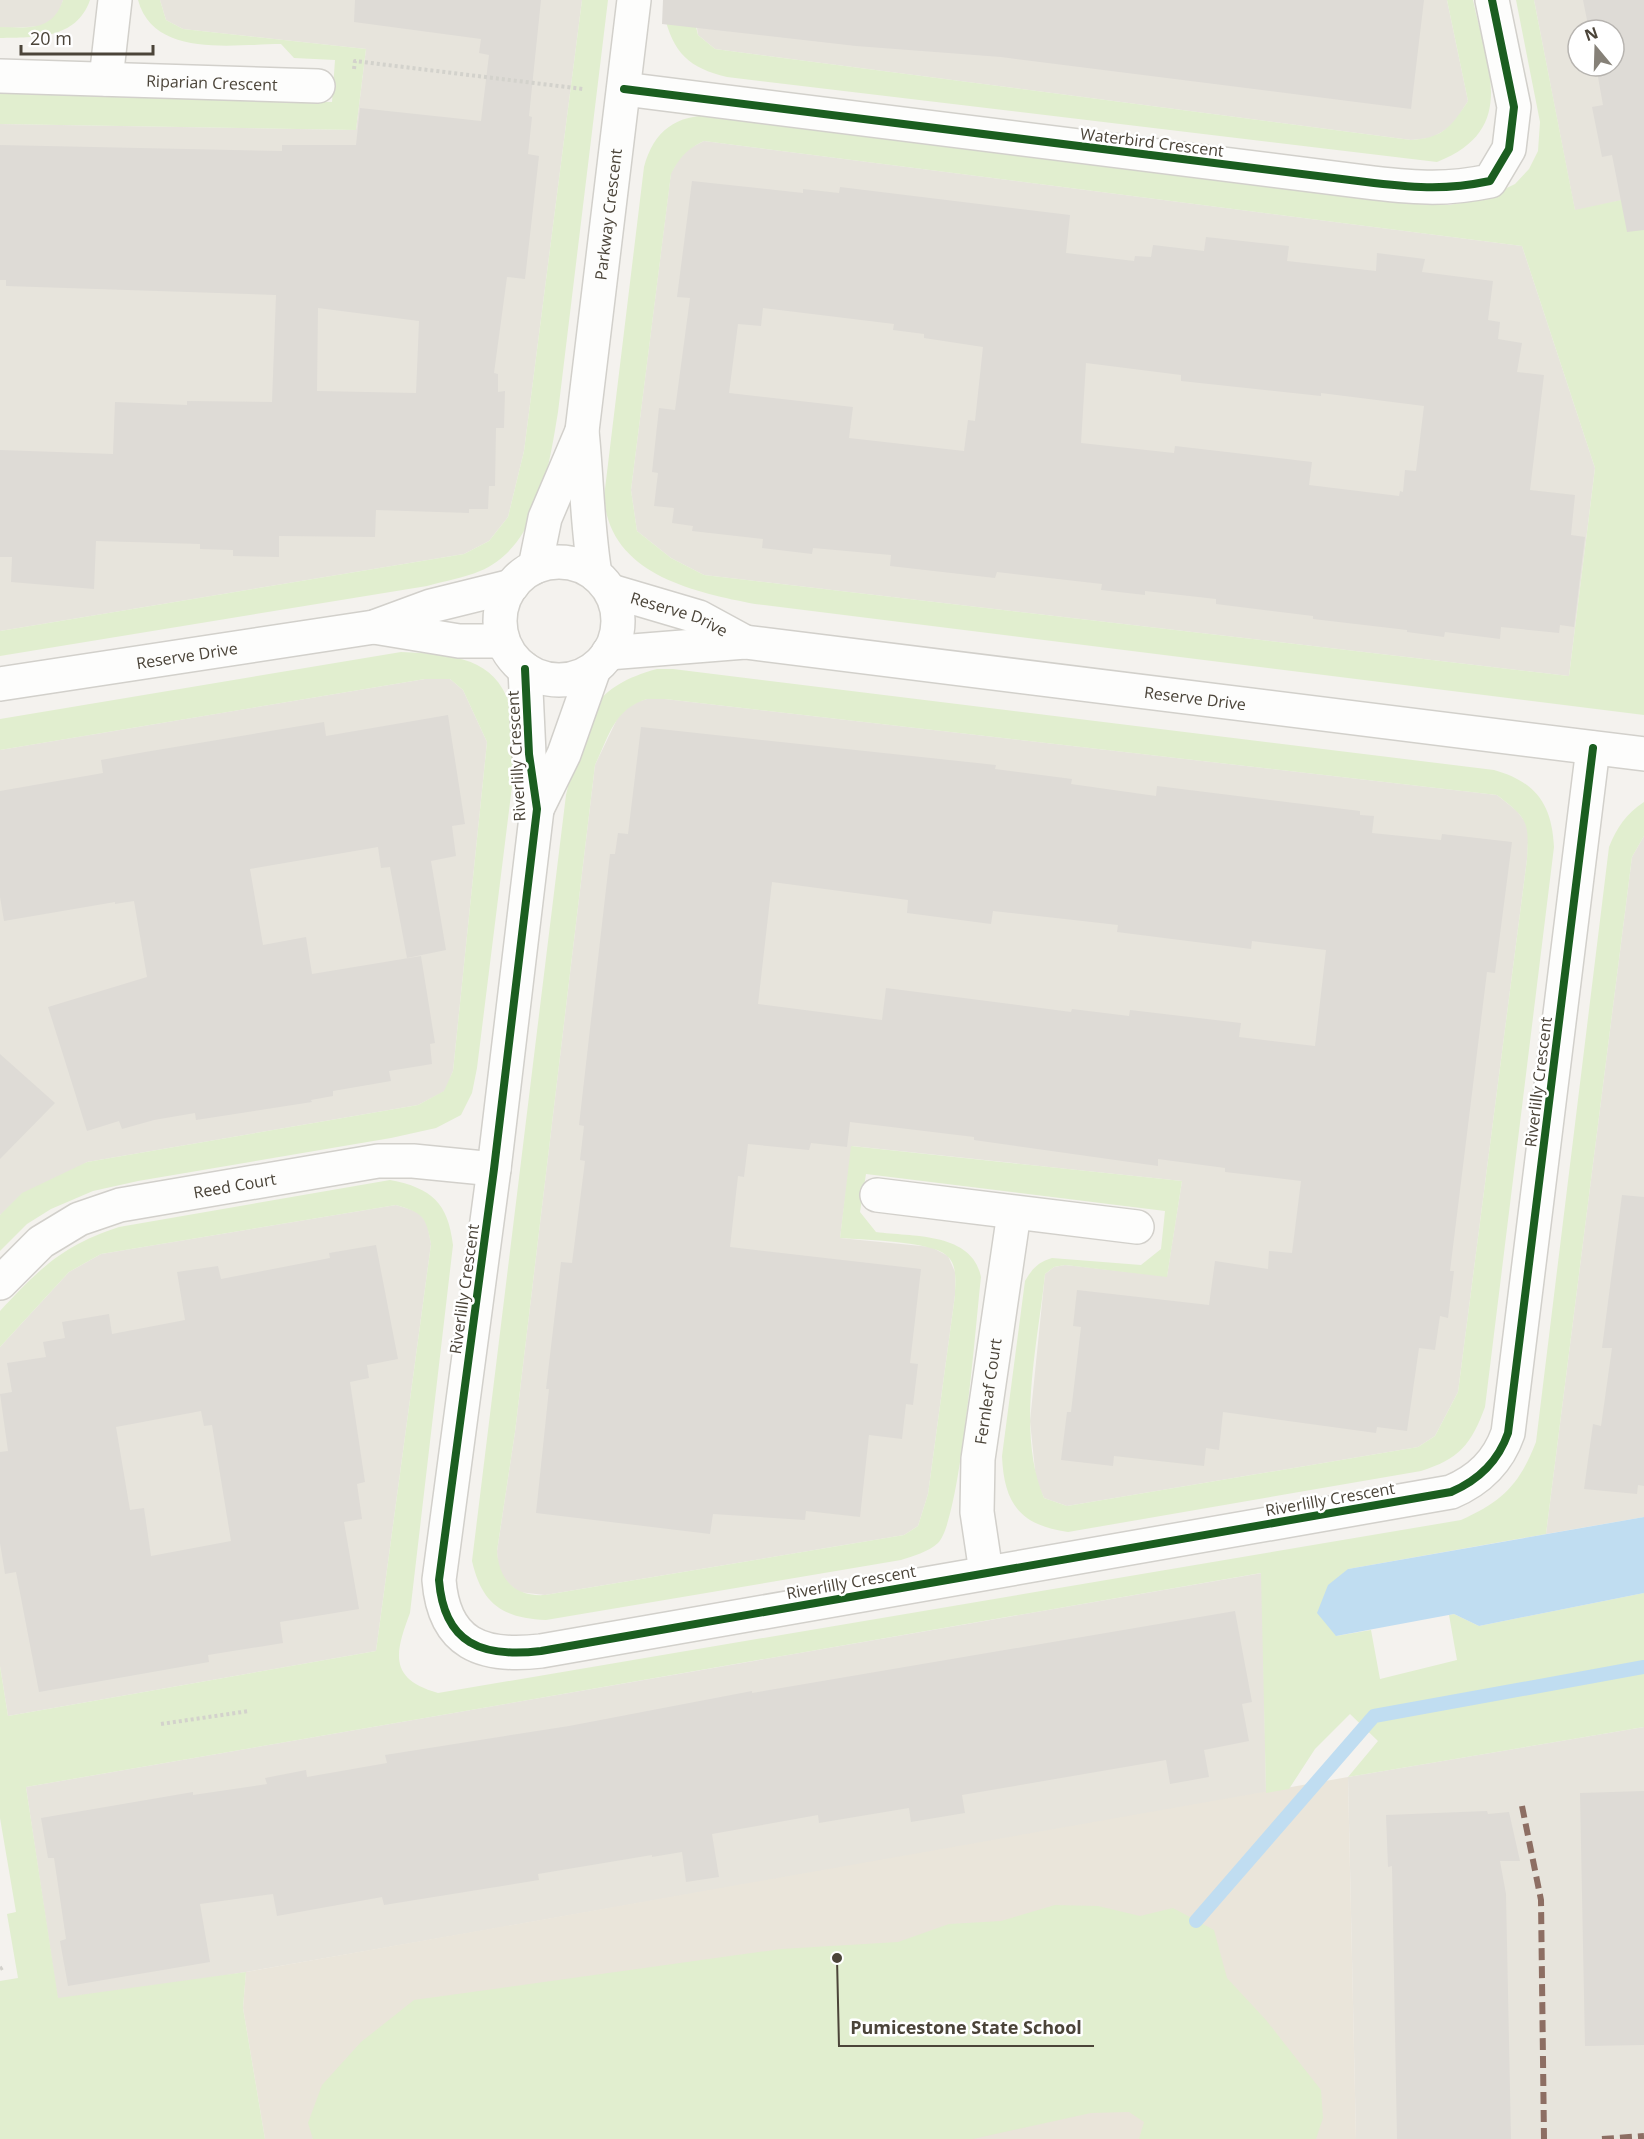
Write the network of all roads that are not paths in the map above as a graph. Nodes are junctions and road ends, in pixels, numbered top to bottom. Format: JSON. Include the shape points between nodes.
{"nodes":[{"id":1,"x":115,"y":0,"type":"edge"},
{"id":2,"x":634,"y":0,"type":"edge"},
{"id":3,"x":1492,"y":0,"type":"edge"},
{"id":4,"x":0,"y":76,"type":"edge"},
{"id":5,"x":106,"y":79,"type":"junction"},
{"id":6,"x":318,"y":86,"type":"road end"},
{"id":7,"x":623,"y":92,"type":"junction"},
{"id":8,"x":582,"y":430,"type":"junction"},
{"id":9,"x":523,"y":577,"type":"junction"},
{"id":10,"x":603,"y":583,"type":"junction"},
{"id":11,"x":374,"y":627,"type":"junction"},
{"id":12,"x":503,"y":641,"type":"junction"},
{"id":13,"x":745,"y":642,"type":"junction"},
{"id":14,"x":601,"y":661,"type":"junction"},
{"id":15,"x":525,"y":669,"type":"junction"},
{"id":16,"x":0,"y":684,"type":"edge"},
{"id":17,"x":1593,"y":748,"type":"junction"},
{"id":18,"x":1644,"y":754,"type":"edge"},
{"id":19,"x":537,"y":808,"type":"junction"},
{"id":20,"x":494,"y":1169,"type":"junction"},
{"id":21,"x":877,"y":1195,"type":"dead end"},
{"id":22,"x":1014,"y":1213,"type":"junction"},
{"id":23,"x":1137,"y":1227,"type":"dead end"},
{"id":24,"x":0,"y":1283,"type":"edge"},
{"id":25,"x":986,"y":1572,"type":"junction"}],
"edges":[{"from":1,"to":5,"type":"street"},
{"from":2,"to":7,"type":"street","name":"Parkway Crescent"},
{"from":3,"to":7,"type":"street","name":"Waterbird Crescent","via":[[1514,106],[1509,149],[1490,181],[1459,188],[1408,187]]},
{"from":4,"to":5,"type":"street","name":"Riparian Crescent"},
{"from":5,"to":6,"type":"street","name":"Riparian Crescent"},
{"from":7,"to":8,"type":"street","name":"Parkway Crescent"},
{"from":8,"to":9,"type":"street","name":"Parkway Crescent"},
{"from":8,"to":10,"type":"street","name":"Parkway Crescent","via":[[587,521]]},
{"from":9,"to":10,"type":"street","via":[[565,562],[581,566]]},
{"from":9,"to":11,"type":"street","name":"Reserve Drive"},
{"from":9,"to":12,"type":"street","via":[[503,603]]},
{"from":10,"to":13,"type":"street","name":"Reserve Drive","via":[[699,617]]},
{"from":10,"to":14,"type":"street","via":[[619,623],[616,638]]},
{"from":11,"to":12,"type":"street","name":"Reserve Drive","via":[[459,641]]},
{"from":11,"to":16,"type":"street","name":"Reserve Drive"},
{"from":12,"to":15,"type":"street"},
{"from":13,"to":14,"type":"street","name":"Reserve Drive"},
{"from":13,"to":17,"type":"street","name":"Reserve Drive"},
{"from":14,"to":15,"type":"street","via":[[577,677],[559,680]]},
{"from":14,"to":19,"type":"street","name":"Riverlilly Crescent"},
{"from":15,"to":19,"type":"street","name":"Riverlilly Crescent","via":[[529,754]]},
{"from":17,"to":18,"type":"street","name":"Reserve Drive"},
{"from":17,"to":25,"type":"street","name":"Riverlilly Crescent","via":[[1515,1382],[1508,1433],[1501,1452],[1470,1484],[1451,1492]]},
{"from":19,"to":20,"type":"street","name":"Riverlilly Crescent"},
{"from":20,"to":24,"type":"street","name":"Reed Court","via":[[378,1161],[120,1205],[79,1219],[41,1242]]},
{"from":20,"to":25,"type":"street","name":"Riverlilly Crescent","via":[[439,1580],[441,1603],[452,1626],[469,1644],[495,1653],[541,1651]]},
{"from":21,"to":22,"type":"street"},
{"from":22,"to":23,"type":"street"},
{"from":22,"to":25,"type":"street","name":"Fernleaf Court","via":[[978,1459],[977,1512]]}]}
